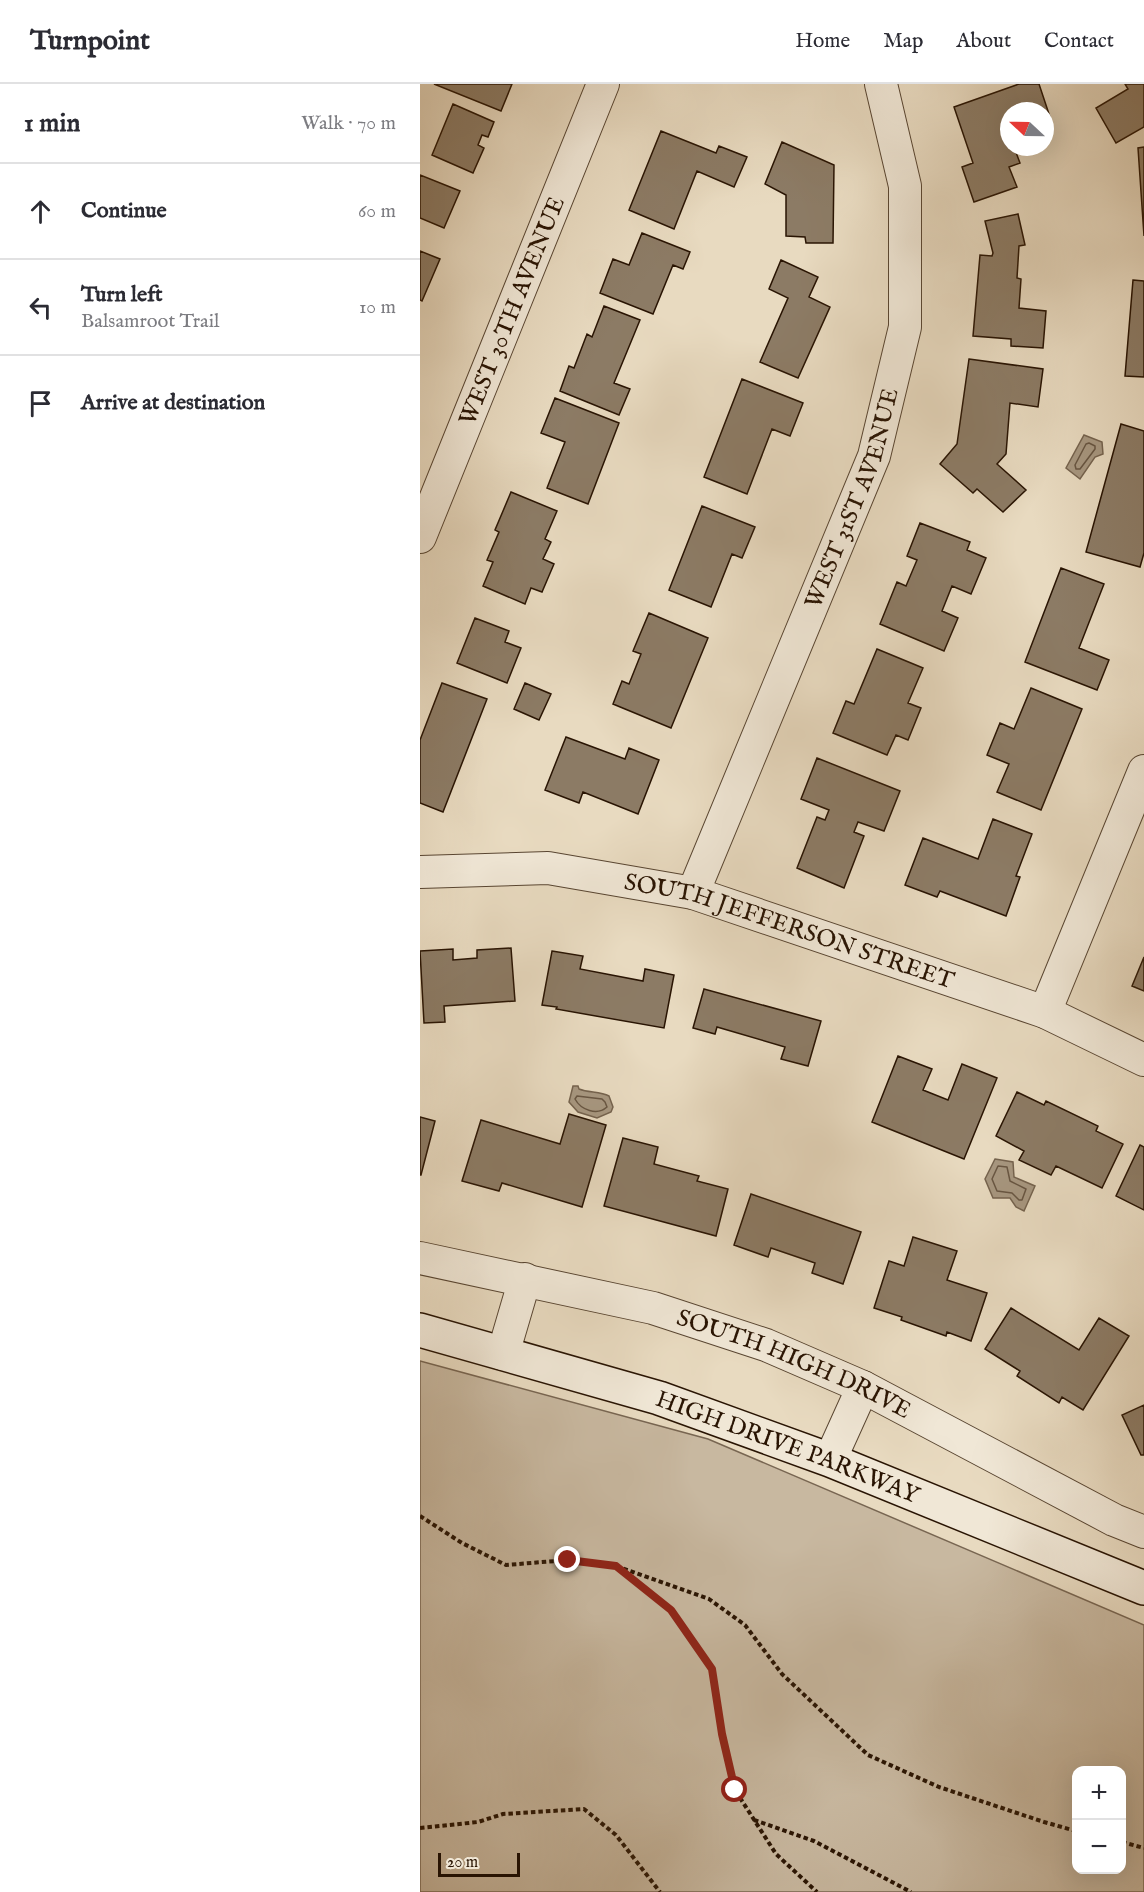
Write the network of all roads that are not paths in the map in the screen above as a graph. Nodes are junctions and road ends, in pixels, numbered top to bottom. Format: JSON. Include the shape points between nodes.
{"nodes":[{"id":1,"x":603,"y":84,"type":"edge"},
{"id":2,"x":880,"y":84,"type":"edge"},
{"id":3,"x":420,"y":537,"type":"edge"},
{"id":4,"x":1144,"y":771,"type":"edge"},
{"id":5,"x":420,"y":872,"type":"edge"},
{"id":6,"x":693,"y":893,"type":"junction"},
{"id":7,"x":1045,"y":1012,"type":"junction"},
{"id":8,"x":1144,"y":1060,"type":"edge"},
{"id":9,"x":420,"y":1258,"type":"edge"},
{"id":10,"x":525,"y":1279,"type":"junction"},
{"id":11,"x":420,"y":1330,"type":"edge"},
{"id":12,"x":503,"y":1354,"type":"junction"},
{"id":13,"x":863,"y":1387,"type":"junction"},
{"id":14,"x":830,"y":1460,"type":"junction"},
{"id":15,"x":1144,"y":1532,"type":"edge"},
{"id":16,"x":1144,"y":1588,"type":"edge"}],
"edges":[{"from":1,"to":3,"type":"street","name":"WEST 30TH AVENUE"},
{"from":2,"to":6,"type":"street","name":"WEST 31ST AVENUE","via":[[905,186],[902,339],[874,456]]},
{"from":4,"to":7,"type":"street"},
{"from":5,"to":6,"type":"street","name":"SOUTH JEFFERSON STREET","via":[[548,868]]},
{"from":6,"to":7,"type":"street","name":"SOUTH JEFFERSON STREET"},
{"from":7,"to":8,"type":"street","name":"SOUTH JEFFERSON STREET"},
{"from":9,"to":10,"type":"street","name":"SOUTH HIGH DRIVE"},
{"from":10,"to":12,"type":"street"},
{"from":10,"to":13,"type":"street","name":"SOUTH HIGH DRIVE","via":[[664,1311],[766,1345]]},
{"from":11,"to":12,"type":"main road","name":"HIGH DRIVE PARKWAY"},
{"from":12,"to":14,"type":"main road","name":"HIGH DRIVE PARKWAY","via":[[659,1398]]},
{"from":13,"to":14,"type":"street"},
{"from":13,"to":15,"type":"street","name":"SOUTH HIGH DRIVE","via":[[1114,1520]]},
{"from":14,"to":16,"type":"main road","name":"HIGH DRIVE PARKWAY"}]}
